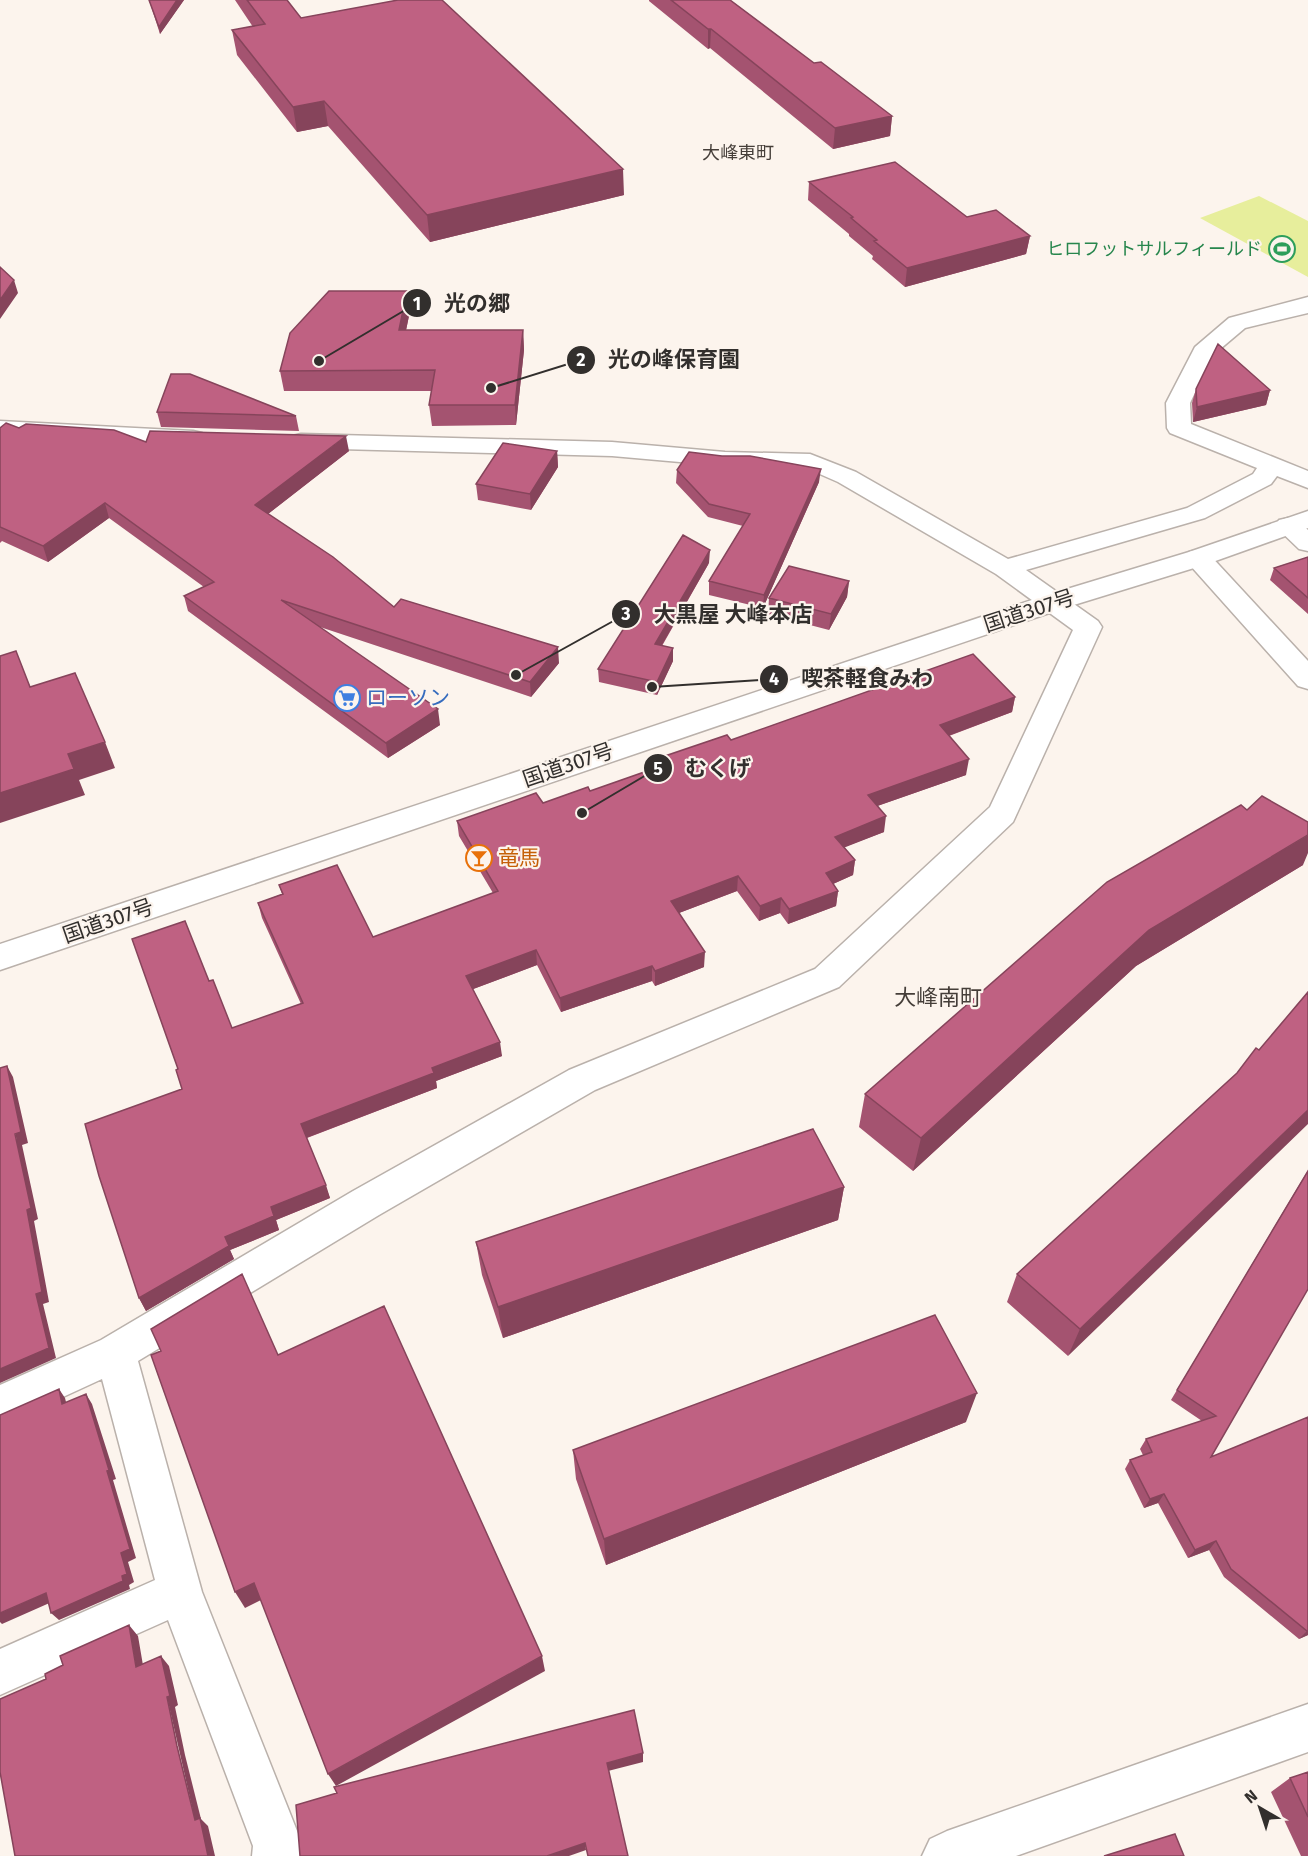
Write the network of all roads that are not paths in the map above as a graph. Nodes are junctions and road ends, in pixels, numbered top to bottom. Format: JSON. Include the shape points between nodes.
{"nodes":[{"id":1,"x":1308,"y":304,"type":"edge"},
{"id":2,"x":0,"y":428,"type":"edge"},
{"id":3,"x":218,"y":439,"type":"edge"},
{"id":4,"x":276,"y":441,"type":"edge"},
{"id":5,"x":1272,"y":465,"type":"junction"},
{"id":6,"x":1308,"y":480,"type":"edge"},
{"id":7,"x":1301,"y":530,"type":"edge"},
{"id":8,"x":1198,"y":558,"type":"junction"},
{"id":9,"x":1005,"y":568,"type":"junction"},
{"id":10,"x":1054,"y":602,"type":"junction"},
{"id":11,"x":1308,"y":679,"type":"edge"},
{"id":12,"x":0,"y":957,"type":"edge"},
{"id":13,"x":115,"y":1353,"type":"junction"},
{"id":14,"x":0,"y":1406,"type":"edge"},
{"id":15,"x":180,"y":1592,"type":"junction"},
{"id":16,"x":0,"y":1672,"type":"edge"},
{"id":17,"x":1308,"y":1728,"type":"edge"},
{"id":18,"x":278,"y":1856,"type":"edge"},
{"id":19,"x":947,"y":1856,"type":"edge"}],
"edges":[{"from":1,"to":5,"type":"main road","via":[[1237,324],[1203,352],[1178,403],[1179,428]]},
{"from":2,"to":3,"type":"main road"},
{"from":4,"to":9,"type":"main road","via":[[612,449],[725,459],[810,461],[847,477]]},
{"from":5,"to":6,"type":"main road"},
{"from":5,"to":9,"type":"main road","via":[[1262,479],[1196,513]]},
{"from":7,"to":8,"type":"main road","name":"国道307号"},
{"from":8,"to":10,"type":"main road","name":"国道307号"},
{"from":8,"to":11,"type":"main road"},
{"from":9,"to":10,"type":"main road"},
{"from":10,"to":12,"type":"main road","name":"国道307号"},
{"from":10,"to":13,"type":"main road","via":[[1088,627],[1002,814],[827,978],[582,1080]]},
{"from":13,"to":14,"type":"main road"},
{"from":13,"to":15,"type":"main road"},
{"from":15,"to":16,"type":"main road"},
{"from":15,"to":18,"type":"main road","via":[[278,1846]]},
{"from":17,"to":19,"type":"main road"}]}
